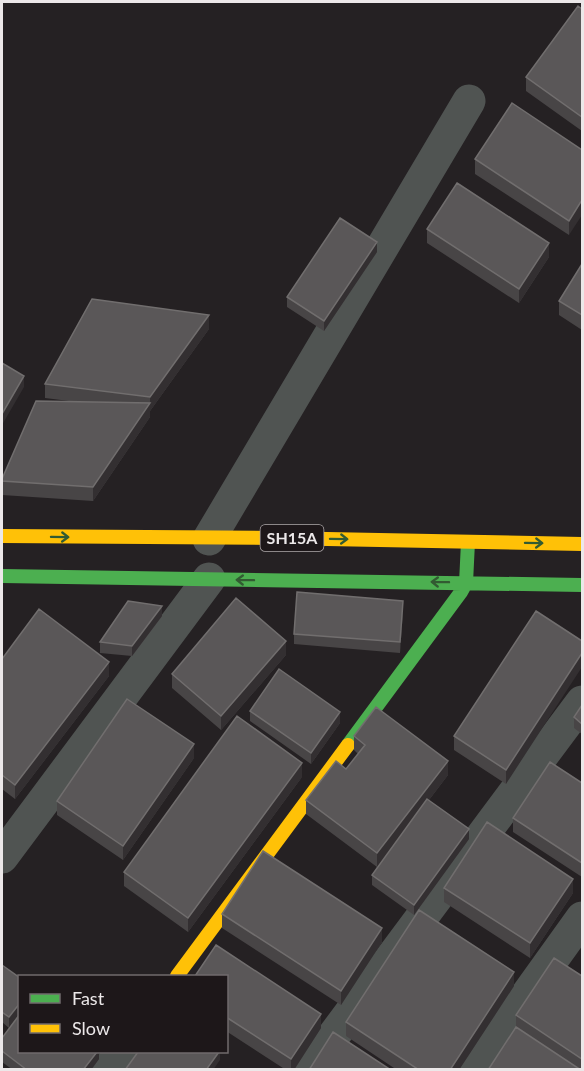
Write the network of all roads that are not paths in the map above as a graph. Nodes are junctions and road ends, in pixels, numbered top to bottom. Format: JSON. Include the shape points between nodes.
{"nodes":[{"id":1,"x":469,"y":101,"type":"dead end"},
{"id":2,"x":2,"y":536,"type":"edge"},
{"id":3,"x":209,"y":539,"type":"junction"},
{"id":4,"x":468,"y":542,"type":"junction"},
{"id":5,"x":582,"y":544,"type":"edge"},
{"id":6,"x":2,"y":576,"type":"edge"},
{"id":7,"x":209,"y":579,"type":"junction"},
{"id":8,"x":466,"y":583,"type":"junction"},
{"id":9,"x":582,"y":585,"type":"edge"},
{"id":10,"x":582,"y":702,"type":"edge"},
{"id":11,"x":2,"y":857,"type":"edge"},
{"id":12,"x":582,"y":918,"type":"edge"},
{"id":13,"x":178,"y":975,"type":"edge"},
{"id":14,"x":120,"y":1053,"type":"edge"},
{"id":15,"x":108,"y":1070,"type":"edge"},
{"id":16,"x":308,"y":1070,"type":"edge"},
{"id":17,"x":472,"y":1070,"type":"edge"}],
"edges":[{"from":1,"to":3,"type":"street"},
{"from":2,"to":3,"type":"main road","number":"SH15A","one_way":true},
{"from":3,"to":4,"type":"main road","number":"SH15A","one_way":true},
{"from":4,"to":5,"type":"main road","number":"SH15A","one_way":true},
{"from":4,"to":8,"type":"main road"},
{"from":6,"to":7,"type":"main road"},
{"from":8,"to":7,"type":"main road","one_way":true},
{"from":7,"to":11,"type":"street"},
{"from":8,"to":9,"type":"main road"},
{"from":8,"to":13,"type":"main road"},
{"from":10,"to":16,"type":"street"},
{"from":12,"to":17,"type":"street"},
{"from":14,"to":15,"type":"street"}]}
